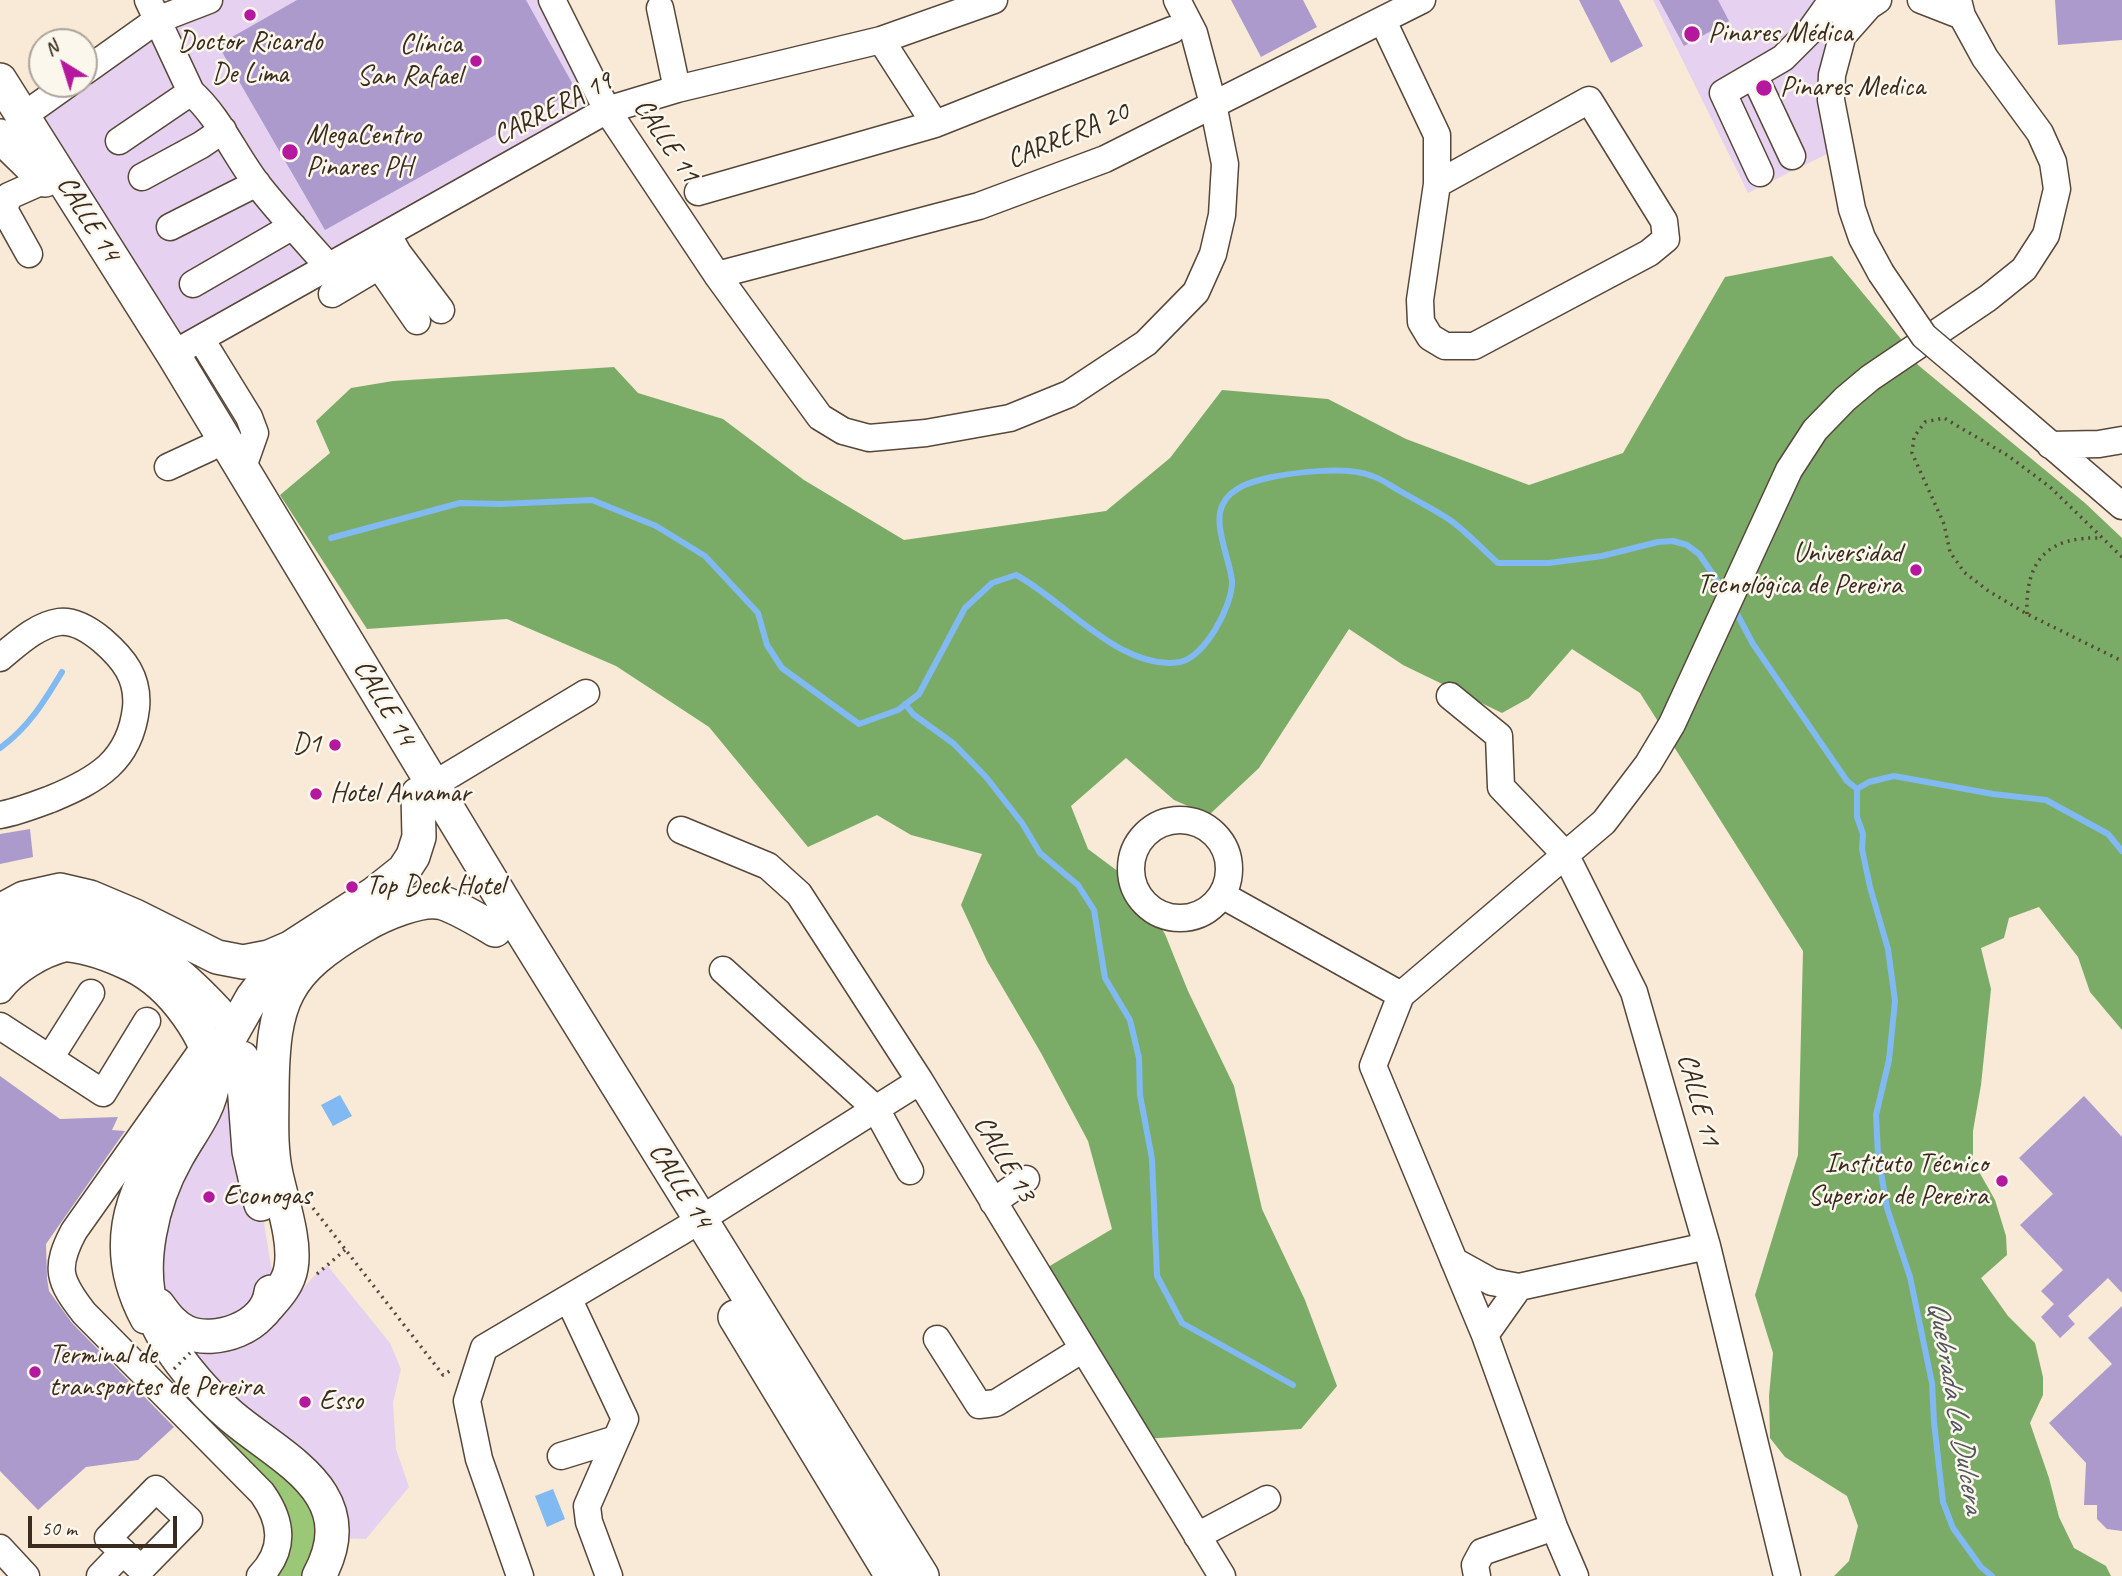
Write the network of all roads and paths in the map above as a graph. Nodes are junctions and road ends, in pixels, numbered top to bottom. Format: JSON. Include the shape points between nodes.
{"nodes":[{"id":1,"x":209,"y":0,"type":"edge"},
{"id":2,"x":552,"y":0,"type":"edge"},
{"id":3,"x":994,"y":0,"type":"edge"},
{"id":4,"x":1177,"y":0,"type":"edge"},
{"id":5,"x":1422,"y":0,"type":"edge"},
{"id":6,"x":1832,"y":0,"type":"edge"},
{"id":7,"x":1852,"y":0,"type":"edge"},
{"id":8,"x":1878,"y":0,"type":"edge"},
{"id":9,"x":1921,"y":0,"type":"edge"},
{"id":10,"x":660,"y":8,"type":"dead end"},
{"id":11,"x":1960,"y":8,"type":"edge"},
{"id":12,"x":153,"y":10,"type":"edge"},
{"id":13,"x":1383,"y":21,"type":"junction"},
{"id":14,"x":1172,"y":30,"type":"dead end"},
{"id":15,"x":1844,"y":33,"type":"junction"},
{"id":16,"x":881,"y":40,"type":"junction"},
{"id":17,"x":98,"y":59,"type":"edge"},
{"id":18,"x":0,"y":63,"type":"edge"},
{"id":19,"x":1754,"y":75,"type":"junction"},
{"id":20,"x":0,"y":80,"type":"edge"},
{"id":21,"x":677,"y":89,"type":"junction"},
{"id":22,"x":191,"y":92,"type":"junction"},
{"id":23,"x":45,"y":98,"type":"edge"},
{"id":24,"x":1213,"y":104,"type":"junction"},
{"id":25,"x":607,"y":110,"type":"junction"},
{"id":26,"x":8,"y":121,"type":"edge"},
{"id":27,"x":935,"y":124,"type":"junction"},
{"id":28,"x":223,"y":130,"type":"junction"},
{"id":29,"x":119,"y":141,"type":"dead end"},
{"id":30,"x":1792,"y":156,"type":"dead end"},
{"id":31,"x":1760,"y":173,"type":"dead end"},
{"id":32,"x":142,"y":177,"type":"dead end"},
{"id":33,"x":45,"y":180,"type":"junction"},
{"id":34,"x":257,"y":183,"type":"junction"},
{"id":35,"x":1437,"y":184,"type":"junction"},
{"id":36,"x":698,"y":192,"type":"dead end"},
{"id":37,"x":293,"y":226,"type":"junction"},
{"id":38,"x":170,"y":227,"type":"dead end"},
{"id":39,"x":388,"y":251,"type":"junction"},
{"id":40,"x":29,"y":254,"type":"dead end"},
{"id":41,"x":329,"y":267,"type":"junction"},
{"id":42,"x":718,"y":275,"type":"junction"},
{"id":43,"x":193,"y":284,"type":"dead end"},
{"id":44,"x":332,"y":295,"type":"dead end"},
{"id":45,"x":441,"y":310,"type":"dead end"},
{"id":46,"x":416,"y":321,"type":"dead end"},
{"id":47,"x":187,"y":346,"type":"junction"},
{"id":48,"x":2122,"y":440,"type":"edge"},
{"id":49,"x":2049,"y":445,"type":"junction"},
{"id":50,"x":209,"y":449,"type":"junction"},
{"id":51,"x":168,"y":467,"type":"dead end"},
{"id":52,"x":2122,"y":506,"type":"edge"},
{"id":53,"x":2102,"y":538,"type":"junction"},
{"id":54,"x":2122,"y":557,"type":"edge"},
{"id":55,"x":2027,"y":614,"type":"junction"},
{"id":56,"x":0,"y":658,"type":"edge"},
{"id":57,"x":2122,"y":661,"type":"edge"},
{"id":58,"x":586,"y":693,"type":"dead end"},
{"id":59,"x":1450,"y":696,"type":"dead end"},
{"id":60,"x":426,"y":790,"type":"junction"},
{"id":61,"x":0,"y":815,"type":"edge"},
{"id":62,"x":681,"y":830,"type":"dead end"},
{"id":63,"x":1565,"y":854,"type":"junction"},
{"id":64,"x":466,"y":859,"type":"junction"},
{"id":65,"x":1222,"y":895,"type":"dead end"},
{"id":66,"x":440,"y":902,"type":"junction"},
{"id":67,"x":0,"y":911,"type":"edge"},
{"id":68,"x":0,"y":927,"type":"edge"},
{"id":69,"x":495,"y":930,"type":"junction"},
{"id":70,"x":76,"y":945,"type":"junction"},
{"id":71,"x":290,"y":948,"type":"junction"},
{"id":72,"x":0,"y":954,"type":"edge"},
{"id":73,"x":723,"y":970,"type":"dead end"},
{"id":74,"x":0,"y":990,"type":"edge"},
{"id":75,"x":91,"y":993,"type":"dead end"},
{"id":76,"x":1401,"y":995,"type":"junction"},
{"id":77,"x":217,"y":1012,"type":"dead end"},
{"id":78,"x":147,"y":1021,"type":"dead end"},
{"id":79,"x":0,"y":1026,"type":"edge"},
{"id":80,"x":220,"y":1057,"type":"junction"},
{"id":81,"x":50,"y":1058,"type":"junction"},
{"id":82,"x":920,"y":1081,"type":"junction"},
{"id":83,"x":876,"y":1109,"type":"junction"},
{"id":84,"x":909,"y":1171,"type":"dead end"},
{"id":85,"x":1026,"y":1179,"type":"dead end"},
{"id":86,"x":306,"y":1199,"type":"dead end"},
{"id":87,"x":993,"y":1202,"type":"junction"},
{"id":88,"x":691,"y":1225,"type":"junction"},
{"id":89,"x":1707,"y":1246,"type":"junction"},
{"id":90,"x":345,"y":1250,"type":"junction"},
{"id":91,"x":1454,"y":1261,"type":"junction"},
{"id":92,"x":327,"y":1265,"type":"dead end"},
{"id":93,"x":1518,"y":1287,"type":"junction"},
{"id":94,"x":150,"y":1295,"type":"junction"},
{"id":95,"x":569,"y":1300,"type":"junction"},
{"id":96,"x":263,"y":1312,"type":"junction"},
{"id":97,"x":1485,"y":1335,"type":"junction"},
{"id":98,"x":937,"y":1339,"type":"dead end"},
{"id":99,"x":484,"y":1348,"type":"junction"},
{"id":100,"x":1083,"y":1349,"type":"junction"},
{"id":101,"x":186,"y":1366,"type":"junction"},
{"id":102,"x":614,"y":1443,"type":"junction"},
{"id":103,"x":561,"y":1457,"type":"dead end"},
{"id":104,"x":623,"y":1473,"type":"dead end"},
{"id":105,"x":1267,"y":1499,"type":"dead end"},
{"id":106,"x":1554,"y":1527,"type":"junction"},
{"id":107,"x":1197,"y":1536,"type":"junction"},
{"id":108,"x":0,"y":1548,"type":"edge"},
{"id":109,"x":123,"y":1552,"type":"dead end"},
{"id":110,"x":26,"y":1576,"type":"edge"},
{"id":111,"x":100,"y":1576,"type":"edge"},
{"id":112,"x":260,"y":1576,"type":"edge"},
{"id":113,"x":319,"y":1576,"type":"edge"},
{"id":114,"x":520,"y":1576,"type":"edge"},
{"id":115,"x":609,"y":1576,"type":"edge"},
{"id":116,"x":892,"y":1576,"type":"edge"},
{"id":117,"x":922,"y":1576,"type":"edge"},
{"id":118,"x":1222,"y":1576,"type":"edge"},
{"id":119,"x":1477,"y":1576,"type":"edge"},
{"id":120,"x":1575,"y":1576,"type":"edge"},
{"id":121,"x":1787,"y":1576,"type":"edge"}],
"edges":[{"from":1,"to":12,"type":"street"},
{"from":2,"to":25,"type":"street","name":"CALLE 11"},
{"from":3,"to":16,"type":"street","name":"CARRERA 19"},
{"from":4,"to":24,"type":"street","name":"CALLE 11","via":[[1194,33]]},
{"from":5,"to":13,"type":"street","name":"CARRERA 20"},
{"from":6,"to":19,"type":"street","via":[[1783,58]]},
{"from":7,"to":15,"type":"street"},
{"from":8,"to":15,"type":"street"},
{"from":9,"to":11,"type":"street"},
{"from":10,"to":21,"type":"street"},
{"from":11,"to":63,"type":"street","via":[[1985,58],[2040,133],[2053,162],[2057,189],[2046,235],[2024,269],[1870,378],[1815,430],[1789,470],[1672,724],[1604,822]]},
{"from":12,"to":17,"type":"street"},
{"from":12,"to":22,"type":"street"},
{"from":13,"to":24,"type":"street","name":"CARRERA 20"},
{"from":13,"to":35,"type":"street","via":[[1437,135]]},
{"from":14,"to":27,"type":"street"},
{"from":15,"to":49,"type":"street","bridge":true,"via":[[1832,75],[1831,100],[1862,238],[1924,336]]},
{"from":16,"to":21,"type":"street","name":"CARRERA 19"},
{"from":16,"to":27,"type":"street"},
{"from":18,"to":26,"type":"main road"},
{"from":19,"to":30,"type":"street"},
{"from":19,"to":31,"type":"street","via":[[1723,93]]},
{"from":20,"to":26,"type":"main road","name":"CALLE 14"},
{"from":21,"to":25,"type":"street","name":"CARRERA 19"},
{"from":22,"to":28,"type":"street"},
{"from":22,"to":29,"type":"street"},
{"from":23,"to":26,"type":"street"},
{"from":24,"to":42,"type":"street","name":"CARRERA 20","via":[[1105,159],[979,206]]},
{"from":24,"to":42,"type":"street","name":"CALLE 11","via":[[1225,164],[1222,215],[1213,254],[1196,292],[1146,343],[1069,394],[1010,418],[869,438],[843,431],[820,417]]},
{"from":25,"to":39,"type":"street","name":"CARRERA 19"},
{"from":25,"to":42,"type":"street","name":"CALLE 11"},
{"from":26,"to":33,"type":"main road","name":"CALLE 14"},
{"from":26,"to":47,"type":"main road","name":"CALLE 14"},
{"from":27,"to":36,"type":"street"},
{"from":28,"to":32,"type":"street"},
{"from":28,"to":34,"type":"street"},
{"from":33,"to":40,"type":"street","via":[[9,196],[4,209]]},
{"from":33,"to":50,"type":"main road","name":"CALLE 14"},
{"from":34,"to":37,"type":"street"},
{"from":34,"to":38,"type":"street"},
{"from":35,"to":35,"type":"street","via":[[1589,100],[1664,221],[1666,239],[1649,253],[1474,346],[1445,346],[1430,337],[1420,322]]},
{"from":37,"to":41,"type":"street"},
{"from":37,"to":43,"type":"street"},
{"from":39,"to":41,"type":"street","name":"CARRERA 19"},
{"from":39,"to":44,"type":"street"},
{"from":39,"to":45,"type":"street"},
{"from":39,"to":46,"type":"street"},
{"from":41,"to":47,"type":"street","name":"CARRERA 19"},
{"from":47,"to":60,"type":"main road","name":"CALLE 14","via":[[243,470]]},
{"from":48,"to":49,"type":"street"},
{"from":49,"to":52,"type":"street"},
{"from":50,"to":51,"type":"street"},
{"from":50,"to":60,"type":"main road","name":"CALLE 14"},
{"from":53,"to":54,"type":"path"},
{"from":53,"to":55,"type":"path","via":[[2077,537],[2053,547],[2035,565],[2026,589]]},
{"from":53,"to":55,"type":"path","via":[[2050,487],[2007,455],[1944,418],[1925,422],[1914,437],[1912,453],[1944,524],[1950,552],[1964,572]]},
{"from":55,"to":57,"type":"path"},
{"from":56,"to":61,"type":"street","via":[[47,626],[72,623],[113,650],[133,675],[137,695],[132,733],[123,752],[96,778],[42,803]]},
{"from":58,"to":60,"type":"street"},
{"from":59,"to":63,"type":"street","name":"CALLE 11","via":[[1499,736],[1501,787]]},
{"from":60,"to":64,"type":"main road","name":"CALLE 14"},
{"from":60,"to":71,"type":"main road","via":[[419,837],[404,870]]},
{"from":62,"to":82,"type":"street","name":"CALLE 13","via":[[768,866],[799,894]]},
{"from":63,"to":76,"type":"street"},
{"from":63,"to":89,"type":"street","name":"CALLE 11","via":[[1634,992]]},
{"from":64,"to":66,"type":"main road","via":[[453,891]]},
{"from":64,"to":69,"type":"main road","name":"CALLE 14"},
{"from":64,"to":88,"type":"main road","name":"CALLE 14"},
{"from":65,"to":76,"type":"street"},
{"from":66,"to":69,"type":"main road"},
{"from":66,"to":96,"type":"main road","via":[[382,915],[340,939],[298,974],[285,994],[275,1023],[272,1055],[272,1138],[292,1251],[291,1270]]},
{"from":67,"to":71,"type":"main road","via":[[24,898],[60,890],[101,902],[217,957],[243,962]]},
{"from":68,"to":77,"type":"main road","via":[[49,919],[76,920],[100,928],[155,954]]},
{"from":69,"to":88,"type":"main road","name":"CALLE 14"},
{"from":70,"to":72,"type":"main road","via":[[49,943]]},
{"from":70,"to":74,"type":"street","via":[[41,958]]},
{"from":70,"to":80,"type":"main road","via":[[117,958],[160,982]]},
{"from":71,"to":80,"type":"main road","via":[[252,998]]},
{"from":73,"to":83,"type":"street"},
{"from":75,"to":81,"type":"street"},
{"from":76,"to":91,"type":"street","via":[[1373,1066]]},
{"from":78,"to":81,"type":"street","via":[[103,1093]]},
{"from":79,"to":81,"type":"street"},
{"from":80,"to":94,"type":"main road","via":[[206,1106],[160,1189],[149,1241]]},
{"from":80,"to":96,"type":"main road","via":[[267,1231],[273,1278]]},
{"from":80,"to":101,"type":"street","via":[[141,1175],[123,1237],[128,1279],[143,1318]]},
{"from":80,"to":112,"type":"street","via":[[74,1231],[60,1266],[63,1282],[84,1313],[274,1509],[279,1539],[275,1555]]},
{"from":82,"to":83,"type":"street"},
{"from":82,"to":87,"type":"street","name":"CALLE 13"},
{"from":83,"to":84,"type":"street"},
{"from":83,"to":88,"type":"street"},
{"from":85,"to":87,"type":"street"},
{"from":86,"to":90,"type":"path"},
{"from":87,"to":100,"type":"street","name":"CALLE 13"},
{"from":88,"to":95,"type":"street"},
{"from":88,"to":116,"type":"main road","name":"CALLE 14"},
{"from":88,"to":117,"type":"main road","name":"CALLE 14"},
{"from":89,"to":93,"type":"street"},
{"from":89,"to":121,"type":"street","name":"CALLE 11"},
{"from":90,"to":92,"type":"path"},
{"from":90,"to":99,"type":"path","via":[[443,1375]]},
{"from":91,"to":93,"type":"street","via":[[1492,1282]]},
{"from":91,"to":97,"type":"street"},
{"from":93,"to":97,"type":"street"},
{"from":94,"to":96,"type":"main road","via":[[178,1328],[201,1337],[239,1330]]},
{"from":94,"to":101,"type":"main road","via":[[161,1330]]},
{"from":95,"to":99,"type":"street"},
{"from":95,"to":102,"type":"street","via":[[625,1419]]},
{"from":97,"to":106,"type":"street"},
{"from":98,"to":100,"type":"street","via":[[979,1405],[996,1403]]},
{"from":99,"to":114,"type":"street","via":[[467,1401],[479,1459]]},
{"from":100,"to":107,"type":"street","name":"CALLE 13"},
{"from":101,"to":113,"type":"main road","via":[[205,1391],[298,1465],[321,1493],[332,1538]]},
{"from":102,"to":103,"type":"street"},
{"from":102,"to":104,"type":"street"},
{"from":102,"to":115,"type":"street","via":[[587,1506]]},
{"from":105,"to":107,"type":"street"},
{"from":106,"to":119,"type":"street","via":[[1482,1552],[1475,1565]]},
{"from":106,"to":120,"type":"street"},
{"from":107,"to":118,"type":"street","name":"CALLE 13"},
{"from":108,"to":110,"type":"street"},
{"from":109,"to":111,"type":"street"}]}
